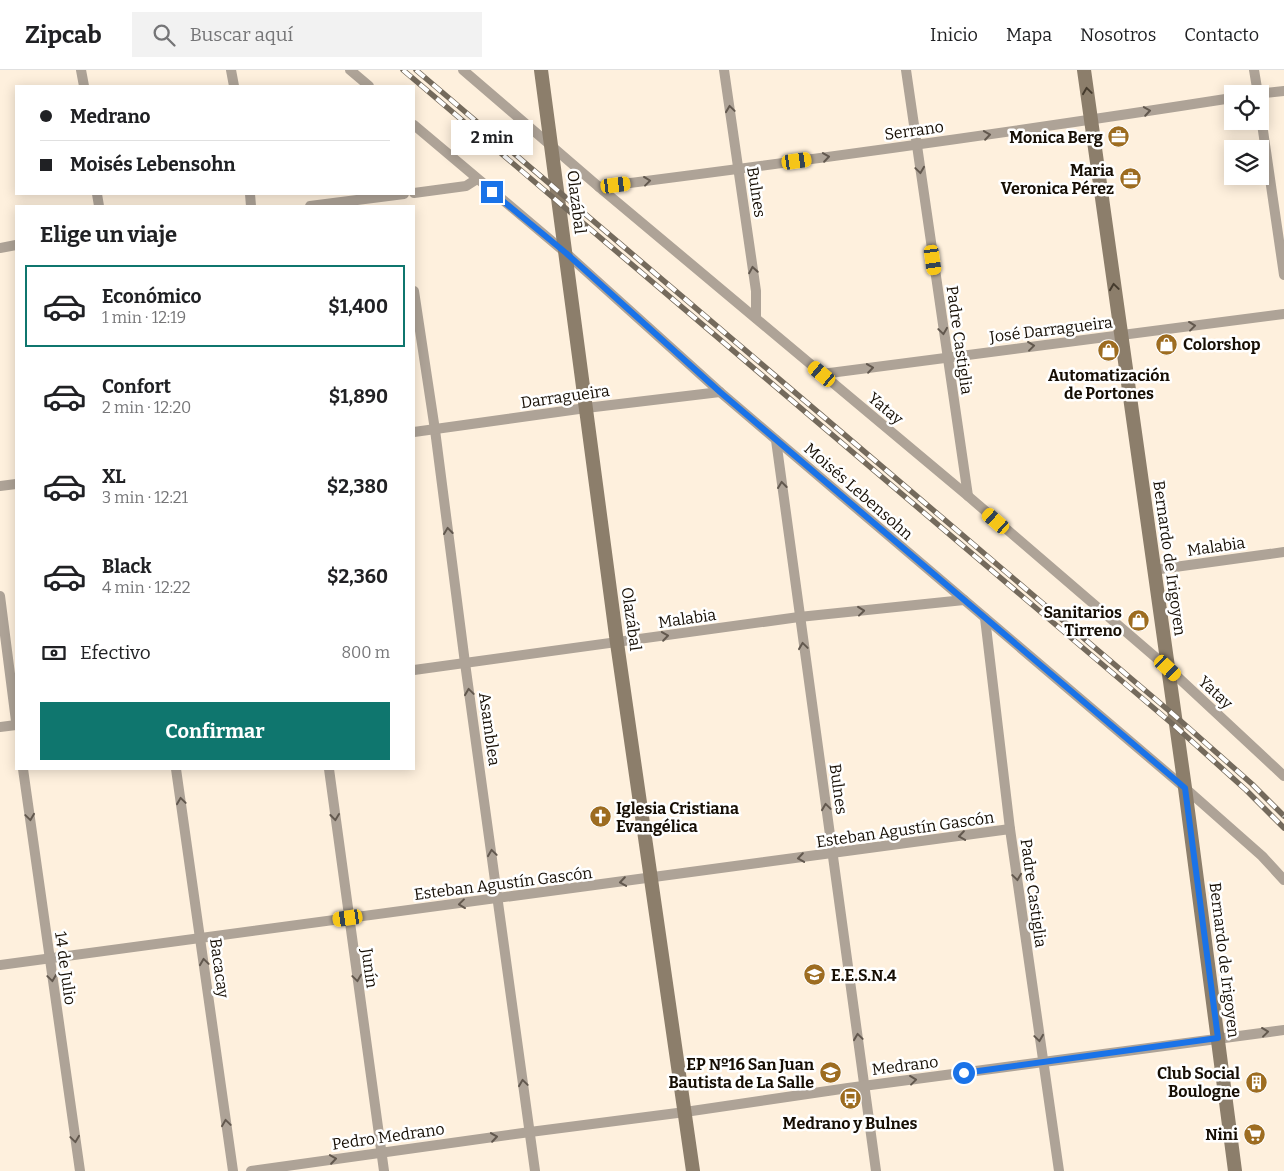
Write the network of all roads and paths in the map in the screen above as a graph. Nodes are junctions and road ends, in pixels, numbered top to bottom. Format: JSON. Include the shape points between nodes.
{"nodes":[{"id":1,"x":82,"y":70,"type":"edge"},
{"id":2,"x":232,"y":70,"type":"edge"},
{"id":3,"x":350,"y":70,"type":"edge"},
{"id":4,"x":462,"y":70,"type":"edge"},
{"id":5,"x":541,"y":70,"type":"edge"},
{"id":6,"x":724,"y":70,"type":"edge"},
{"id":7,"x":906,"y":70,"type":"edge"},
{"id":8,"x":1084,"y":70,"type":"edge"},
{"id":9,"x":1254,"y":70,"type":"edge"},
{"id":10,"x":84,"y":85,"type":"edge"},
{"id":11,"x":234,"y":85,"type":"edge"},
{"id":12,"x":368,"y":85,"type":"edge"},
{"id":13,"x":1256,"y":85,"type":"edge"},
{"id":14,"x":1284,"y":91,"type":"edge"},
{"id":15,"x":1269,"y":93,"type":"edge"},
{"id":16,"x":1224,"y":99,"type":"edge"},
{"id":17,"x":1091,"y":120,"type":"junction"},
{"id":18,"x":415,"y":125,"type":"edge"},
{"id":19,"x":1263,"y":130,"type":"edge"},
{"id":20,"x":916,"y":145,"type":"junction"},
{"id":21,"x":552,"y":148,"type":"junction"},
{"id":22,"x":738,"y":170,"type":"junction"},
{"id":23,"x":477,"y":179,"type":"junction"},
{"id":24,"x":599,"y":187,"type":"junction"},
{"id":25,"x":415,"y":192,"type":"edge"},
{"id":26,"x":393,"y":195,"type":"edge"},
{"id":27,"x":318,"y":205,"type":"edge"},
{"id":28,"x":15,"y":245,"type":"edge"},
{"id":29,"x":0,"y":248,"type":"edge"},
{"id":30,"x":566,"y":253,"type":"junction"},
{"id":31,"x":1284,"y":274,"type":"edge"},
{"id":32,"x":415,"y":297,"type":"edge"},
{"id":33,"x":1284,"y":314,"type":"edge"},
{"id":34,"x":756,"y":318,"type":"junction"},
{"id":35,"x":1120,"y":335,"type":"junction"},
{"id":36,"x":947,"y":357,"type":"junction"},
{"id":37,"x":822,"y":374,"type":"junction"},
{"id":38,"x":720,"y":392,"type":"junction"},
{"id":39,"x":586,"y":408,"type":"junction"},
{"id":40,"x":436,"y":430,"type":"junction"},
{"id":41,"x":415,"y":432,"type":"edge"},
{"id":42,"x":776,"y":440,"type":"junction"},
{"id":43,"x":15,"y":484,"type":"edge"},
{"id":44,"x":0,"y":486,"type":"edge"},
{"id":45,"x":968,"y":496,"type":"junction"},
{"id":46,"x":1284,"y":552,"type":"edge"},
{"id":47,"x":1153,"y":570,"type":"junction"},
{"id":48,"x":0,"y":596,"type":"edge"},
{"id":49,"x":964,"y":600,"type":"junction"},
{"id":50,"x":799,"y":618,"type":"junction"},
{"id":51,"x":985,"y":618,"type":"junction"},
{"id":52,"x":617,"y":643,"type":"junction"},
{"id":53,"x":465,"y":663,"type":"junction"},
{"id":54,"x":1168,"y":668,"type":"junction"},
{"id":55,"x":415,"y":670,"type":"edge"},
{"id":56,"x":15,"y":715,"type":"edge"},
{"id":57,"x":15,"y":723,"type":"edge"},
{"id":58,"x":0,"y":727,"type":"edge"},
{"id":59,"x":23,"y":770,"type":"edge"},
{"id":60,"x":176,"y":770,"type":"edge"},
{"id":61,"x":329,"y":770,"type":"edge"},
{"id":62,"x":1284,"y":776,"type":"edge"},
{"id":63,"x":1185,"y":788,"type":"junction"},
{"id":64,"x":1010,"y":829,"type":"junction"},
{"id":65,"x":833,"y":854,"type":"junction"},
{"id":66,"x":651,"y":878,"type":"junction"},
{"id":67,"x":1284,"y":880,"type":"edge"},
{"id":68,"x":498,"y":899,"type":"junction"},
{"id":69,"x":348,"y":918,"type":"junction"},
{"id":70,"x":200,"y":938,"type":"junction"},
{"id":71,"x":49,"y":958,"type":"junction"},
{"id":72,"x":0,"y":965,"type":"edge"},
{"id":73,"x":1284,"y":1030,"type":"edge"},
{"id":74,"x":1218,"y":1038,"type":"junction"},
{"id":75,"x":1043,"y":1063,"type":"junction"},
{"id":76,"x":865,"y":1086,"type":"junction"},
{"id":77,"x":685,"y":1112,"type":"junction"},
{"id":78,"x":530,"y":1132,"type":"junction"},
{"id":79,"x":381,"y":1152,"type":"junction"},
{"id":80,"x":80,"y":1171,"type":"edge"},
{"id":81,"x":233,"y":1171,"type":"edge"},
{"id":82,"x":250,"y":1171,"type":"edge"},
{"id":83,"x":384,"y":1171,"type":"edge"},
{"id":84,"x":535,"y":1171,"type":"edge"},
{"id":85,"x":692,"y":1171,"type":"edge"},
{"id":86,"x":876,"y":1171,"type":"edge"},
{"id":87,"x":1059,"y":1171,"type":"edge"},
{"id":88,"x":1234,"y":1171,"type":"edge"}],
"edges":[{"from":1,"to":10,"type":"street"},
{"from":2,"to":11,"type":"street"},
{"from":3,"to":12,"type":"street"},
{"from":4,"to":21,"type":"street","name":"Yatay"},
{"from":5,"to":21,"type":"street","name":"Olazábal"},
{"from":22,"to":6,"type":"street","name":"Bulnes","one_way":true},
{"from":7,"to":20,"type":"street","name":"Padre Castiglia"},
{"from":17,"to":8,"type":"street","name":"Bernardo de Irigoyen","one_way":true},
{"from":9,"to":13,"type":"street"},
{"from":14,"to":15,"type":"street"},
{"from":17,"to":16,"type":"street","name":"Serrano","one_way":true},
{"from":20,"to":17,"type":"street","name":"Serrano","one_way":true},
{"from":35,"to":17,"type":"street","name":"Bernardo de Irigoyen","one_way":true},
{"from":18,"to":23,"type":"street","name":"Moisés Lebensohn"},
{"from":19,"to":31,"type":"street"},
{"from":22,"to":20,"type":"street","name":"Serrano","one_way":true},
{"from":20,"to":36,"type":"street","name":"Padre Castiglia","one_way":true},
{"from":21,"to":24,"type":"street","name":"Yatay"},
{"from":21,"to":30,"type":"street","name":"Olazábal"},
{"from":24,"to":22,"type":"street","name":"Serrano","one_way":true},
{"from":34,"to":22,"type":"street","name":"Bulnes","one_way":true,"via":[[756,291]]},
{"from":23,"to":25,"type":"street","via":[[466,186]]},
{"from":23,"to":30,"type":"street","name":"Moisés Lebensohn"},
{"from":24,"to":34,"type":"street","name":"Yatay"},
{"from":26,"to":27,"type":"street"},
{"from":28,"to":29,"type":"street"},
{"from":30,"to":38,"type":"street","name":"Moisés Lebensohn"},
{"from":30,"to":39,"type":"street","name":"Olazábal"},
{"from":32,"to":40,"type":"street","name":"Asamblea"},
{"from":35,"to":33,"type":"street","name":"José Darragueira","one_way":true},
{"from":34,"to":37,"type":"street","name":"Yatay"},
{"from":36,"to":35,"type":"street","name":"José Darragueira","one_way":true},
{"from":35,"to":47,"type":"street","name":"Bernardo de Irigoyen"},
{"from":37,"to":36,"type":"street","name":"José Darragueira","one_way":true},
{"from":36,"to":45,"type":"street","name":"Padre Castiglia"},
{"from":37,"to":45,"type":"street","name":"Yatay"},
{"from":38,"to":39,"type":"street","name":"Darragueira"},
{"from":38,"to":42,"type":"street","name":"Moisés Lebensohn"},
{"from":39,"to":40,"type":"street","name":"Darragueira"},
{"from":39,"to":52,"type":"street","name":"Olazábal"},
{"from":40,"to":41,"type":"street","name":"Darragueira"},
{"from":53,"to":40,"type":"street","name":"Asamblea","one_way":true},
{"from":42,"to":49,"type":"street","name":"Moisés Lebensohn"},
{"from":50,"to":42,"type":"street","name":"Bulnes","one_way":true},
{"from":43,"to":44,"type":"street"},
{"from":45,"to":54,"type":"street","name":"Yatay"},
{"from":46,"to":47,"type":"street","name":"Malabia"},
{"from":47,"to":54,"type":"street","name":"Bernardo de Irigoyen"},
{"from":48,"to":56,"type":"street"},
{"from":50,"to":49,"type":"street","name":"Malabia","one_way":true},
{"from":49,"to":51,"type":"street","name":"Moisés Lebensohn"},
{"from":52,"to":50,"type":"street","name":"Malabia","one_way":true},
{"from":65,"to":50,"type":"street","name":"Bulnes","one_way":true},
{"from":51,"to":63,"type":"street","name":"Moisés Lebensohn"},
{"from":51,"to":64,"type":"street","name":"Padre Castiglia"},
{"from":52,"to":53,"type":"street","name":"Malabia"},
{"from":52,"to":66,"type":"street","name":"Olazábal"},
{"from":53,"to":55,"type":"street","name":"Malabia"},
{"from":68,"to":53,"type":"street","name":"Asamblea","one_way":true},
{"from":54,"to":62,"type":"street","name":"Yatay"},
{"from":54,"to":63,"type":"street","name":"Bernardo de Irigoyen"},
{"from":57,"to":58,"type":"street"},
{"from":59,"to":71,"type":"street","name":"14 de Julio","one_way":true},
{"from":70,"to":60,"type":"street","name":"Bacacay","one_way":true},
{"from":61,"to":69,"type":"street","name":"Junín","one_way":true},
{"from":63,"to":67,"type":"street","name":"Moisés Lebensohn","via":[[1262,856]]},
{"from":63,"to":74,"type":"street","name":"Bernardo de Irigoyen"},
{"from":64,"to":65,"type":"street","name":"Esteban Agustín Gascón","one_way":true},
{"from":64,"to":75,"type":"street","name":"Padre Castiglia","one_way":true},
{"from":65,"to":66,"type":"street","name":"Esteban Agustín Gascón","one_way":true},
{"from":76,"to":65,"type":"street","name":"Bulnes","one_way":true},
{"from":66,"to":68,"type":"street","name":"Esteban Agustín Gascón","one_way":true},
{"from":66,"to":77,"type":"street","name":"Olazábal"},
{"from":68,"to":69,"type":"street","name":"Esteban Agustín Gascón","one_way":true},
{"from":78,"to":68,"type":"street","name":"Asamblea","one_way":true},
{"from":69,"to":70,"type":"street","name":"Esteban Agustín Gascón"},
{"from":69,"to":79,"type":"street","name":"Junín","one_way":true},
{"from":70,"to":71,"type":"street","name":"Esteban Agustín Gascón"},
{"from":81,"to":70,"type":"street","name":"Bacacay","one_way":true},
{"from":71,"to":72,"type":"street","name":"Esteban Agustín Gascón"},
{"from":71,"to":80,"type":"street","name":"14 de Julio","one_way":true},
{"from":74,"to":73,"type":"street","name":"Medrano","one_way":true},
{"from":74,"to":75,"type":"street","name":"Medrano"},
{"from":74,"to":88,"type":"street","name":"Bernardo de Irigoyen"},
{"from":76,"to":75,"type":"street","name":"Medrano","one_way":true},
{"from":75,"to":87,"type":"street","name":"Padre Castiglia"},
{"from":76,"to":77,"type":"street","name":"Medrano"},
{"from":76,"to":86,"type":"street","name":"Bulnes"},
{"from":77,"to":78,"type":"street","name":"Medrano"},
{"from":77,"to":85,"type":"street","name":"Olazábal"},
{"from":79,"to":78,"type":"street","name":"Pedro Medrano","one_way":true},
{"from":78,"to":84,"type":"street","name":"Asamblea"},
{"from":82,"to":79,"type":"street","name":"Pedro Medrano","one_way":true},
{"from":79,"to":83,"type":"street","name":"Junín"}]}
